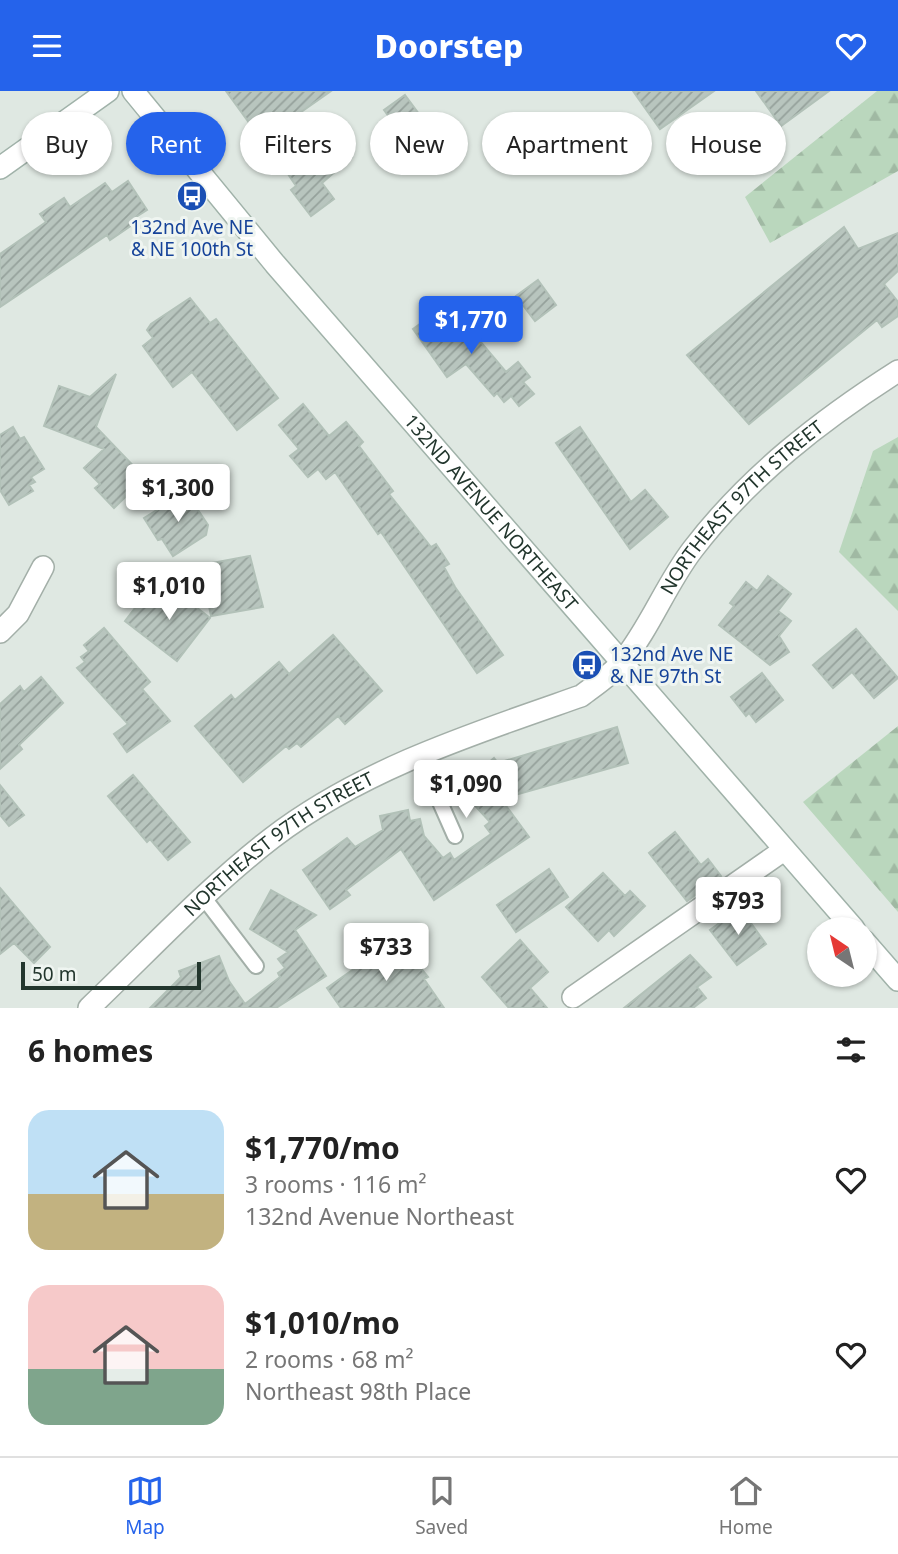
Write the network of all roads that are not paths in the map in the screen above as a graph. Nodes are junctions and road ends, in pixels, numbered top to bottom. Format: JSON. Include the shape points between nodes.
{"nodes":[{"id":1,"x":108,"y":91,"type":"edge"},
{"id":2,"x":133,"y":91,"type":"edge"},
{"id":3,"x":0,"y":168,"type":"edge"},
{"id":4,"x":898,"y":371,"type":"edge"},
{"id":5,"x":43,"y":567,"type":"dead end"},
{"id":6,"x":0,"y":632,"type":"edge"},
{"id":7,"x":622,"y":663,"type":"junction"},
{"id":8,"x":420,"y":757,"type":"junction"},
{"id":9,"x":456,"y":836,"type":"dead end"},
{"id":10,"x":784,"y":850,"type":"junction"},
{"id":11,"x":204,"y":898,"type":"junction"},
{"id":12,"x":843,"y":917,"type":"edge"},
{"id":13,"x":877,"y":956,"type":"edge"},
{"id":14,"x":256,"y":966,"type":"dead end"},
{"id":15,"x":898,"y":980,"type":"edge"},
{"id":16,"x":573,"y":997,"type":"dead end"},
{"id":17,"x":89,"y":1008,"type":"edge"}],
"edges":[{"from":1,"to":3,"type":"street"},
{"from":2,"to":7,"type":"street","name":"132ND AVENUE NORTHEAST","via":[[267,254]]},
{"from":4,"to":7,"type":"street","name":"NORTHEAST 97TH STREET","via":[[792,446],[729,504],[691,551]]},
{"from":5,"to":6,"type":"street","via":[[18,614]]},
{"from":7,"to":8,"type":"street","name":"NORTHEAST 97TH STREET","via":[[580,696],[449,742]]},
{"from":7,"to":10,"type":"street","name":"132ND AVENUE NORTHEAST"},
{"from":8,"to":9,"type":"lane"},
{"from":8,"to":11,"type":"street","name":"NORTHEAST 97TH STREET","via":[[348,791],[274,837]]},
{"from":10,"to":12,"type":"street","name":"132ND AVENUE NORTHEAST"},
{"from":10,"to":16,"type":"street"},
{"from":11,"to":14,"type":"lane"},
{"from":11,"to":17,"type":"street","name":"NORTHEAST 97TH STREET"},
{"from":13,"to":15,"type":"street"}]}
